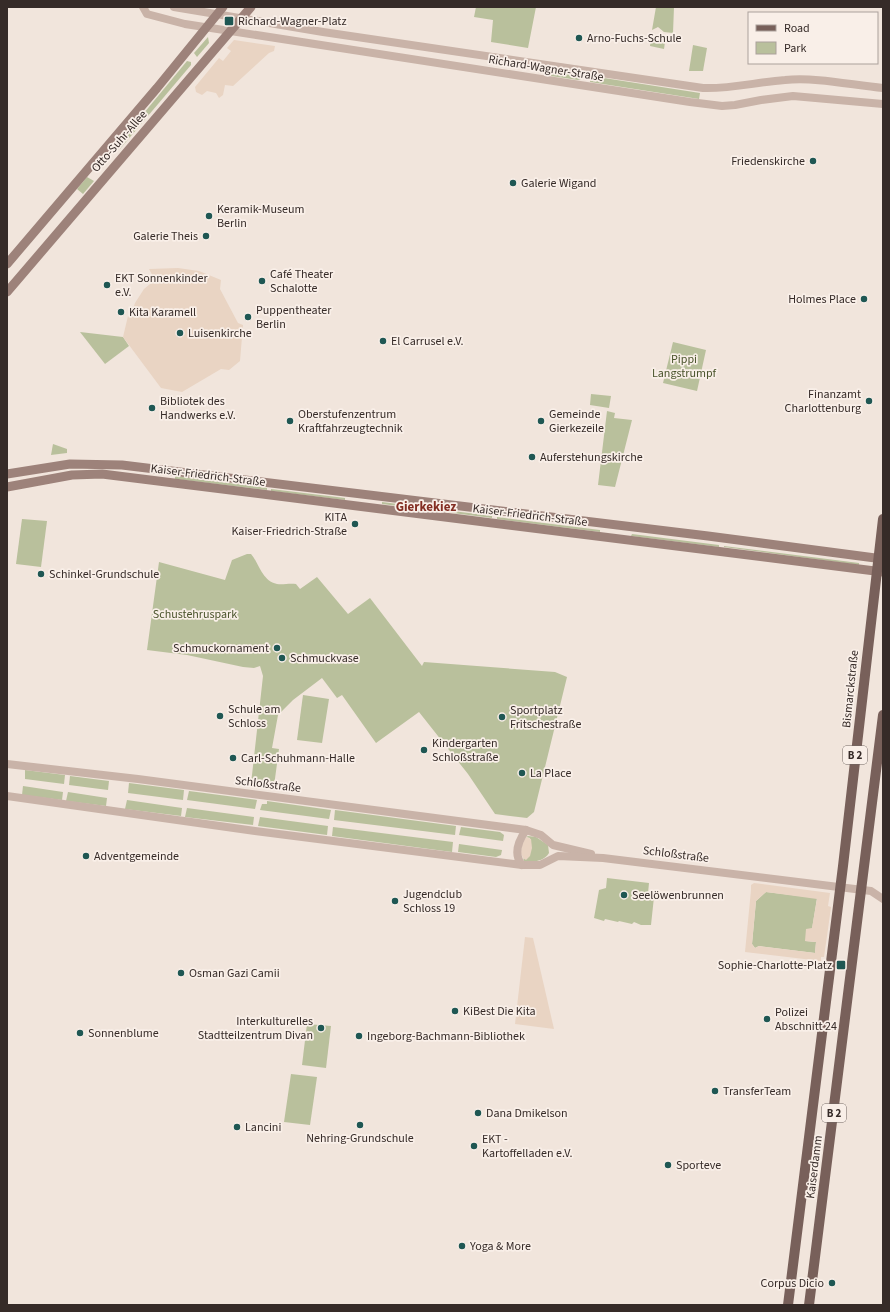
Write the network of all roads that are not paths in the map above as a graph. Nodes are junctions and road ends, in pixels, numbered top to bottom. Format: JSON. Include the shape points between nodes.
{"nodes":[{"id":1,"x":143,"y":7,"type":"edge"},
{"id":2,"x":174,"y":7,"type":"edge"},
{"id":3,"x":251,"y":7,"type":"edge"},
{"id":4,"x":220,"y":11,"type":"edge"},
{"id":5,"x":241,"y":18,"type":"junction"},
{"id":6,"x":206,"y":27,"type":"junction"},
{"id":7,"x":230,"y":32,"type":"junction"},
{"id":8,"x":883,"y":88,"type":"edge"},
{"id":9,"x":883,"y":104,"type":"edge"},
{"id":10,"x":7,"y":264,"type":"edge"},
{"id":11,"x":7,"y":292,"type":"edge"},
{"id":12,"x":7,"y":474,"type":"edge"},
{"id":13,"x":7,"y":487,"type":"edge"},
{"id":14,"x":883,"y":518,"type":"edge"},
{"id":15,"x":881,"y":559,"type":"edge"},
{"id":16,"x":880,"y":572,"type":"edge"},
{"id":17,"x":883,"y":715,"type":"edge"},
{"id":18,"x":7,"y":764,"type":"edge"},
{"id":19,"x":7,"y":796,"type":"edge"},
{"id":20,"x":526,"y":830,"type":"junction"},
{"id":21,"x":553,"y":844,"type":"junction"},
{"id":22,"x":603,"y":858,"type":"junction"},
{"id":23,"x":551,"y":859,"type":"junction"},
{"id":24,"x":522,"y":865,"type":"junction"},
{"id":25,"x":840,"y":886,"type":"junction"},
{"id":26,"x":862,"y":889,"type":"junction"},
{"id":27,"x":883,"y":899,"type":"edge"},
{"id":28,"x":788,"y":1305,"type":"edge"},
{"id":29,"x":809,"y":1305,"type":"edge"}],
"edges":[{"from":1,"to":6,"type":"street","name":"Richard-Wagner-Straße","via":[[147,14]]},
{"from":2,"to":4,"type":"street","name":"Richard-Wagner-Straße"},
{"from":3,"to":5,"type":"main road","name":"Otto-Suhr-Allee"},
{"from":4,"to":5,"type":"street","name":"Richard-Wagner-Straße"},
{"from":4,"to":6,"type":"main road","name":"Otto-Suhr-Allee"},
{"from":5,"to":7,"type":"main road","name":"Otto-Suhr-Allee"},
{"from":5,"to":8,"type":"street","name":"Richard-Wagner-Straße","via":[[703,88],[806,79]]},
{"from":6,"to":7,"type":"street","name":"Richard-Wagner-Straße"},
{"from":6,"to":10,"type":"main road","name":"Otto-Suhr-Allee"},
{"from":7,"to":9,"type":"street","name":"Richard-Wagner-Straße","via":[[722,106],[793,96]]},
{"from":7,"to":11,"type":"main road","name":"Otto-Suhr-Allee"},
{"from":12,"to":15,"type":"main road","name":"Kaiser-Friedrich-Straße","via":[[70,464],[122,466]]},
{"from":13,"to":16,"type":"main road","name":"Kaiser-Friedrich-Straße","via":[[72,475],[102,474]]},
{"from":14,"to":15,"type":"main road","name":"Bismarckstraße","number":"B 2"},
{"from":15,"to":16,"type":"main road","name":"Bismarckstraße","number":"B 2"},
{"from":16,"to":25,"type":"main road","name":"Bismarckstraße","number":"B 2"},
{"from":17,"to":26,"type":"main road","number":"B 2"},
{"from":18,"to":20,"type":"street","name":"Schloßstraße"},
{"from":19,"to":24,"type":"street","name":"Schloßstraße","via":[[260,832]]},
{"from":20,"to":21,"type":"street","name":"Schloßstraße","via":[[541,835]]},
{"from":20,"to":24,"type":"street","via":[[518,846],[519,861]]},
{"from":21,"to":22,"type":"street","name":"Schloßstraße"},
{"from":21,"to":23,"type":"street"},
{"from":22,"to":23,"type":"street","name":"Schloßstraße","via":[[558,856]]},
{"from":22,"to":25,"type":"street","name":"Schloßstraße"},
{"from":23,"to":24,"type":"street","name":"Schloßstraße","via":[[540,866]]},
{"from":25,"to":26,"type":"street","name":"Schloßstraße"},
{"from":25,"to":28,"type":"main road","name":"Kaiserdamm","number":"B 2"},
{"from":26,"to":27,"type":"street","name":"Schloßstraße","via":[[871,891]]},
{"from":26,"to":29,"type":"main road","name":"Kaiserdamm","number":"B 2"}]}
